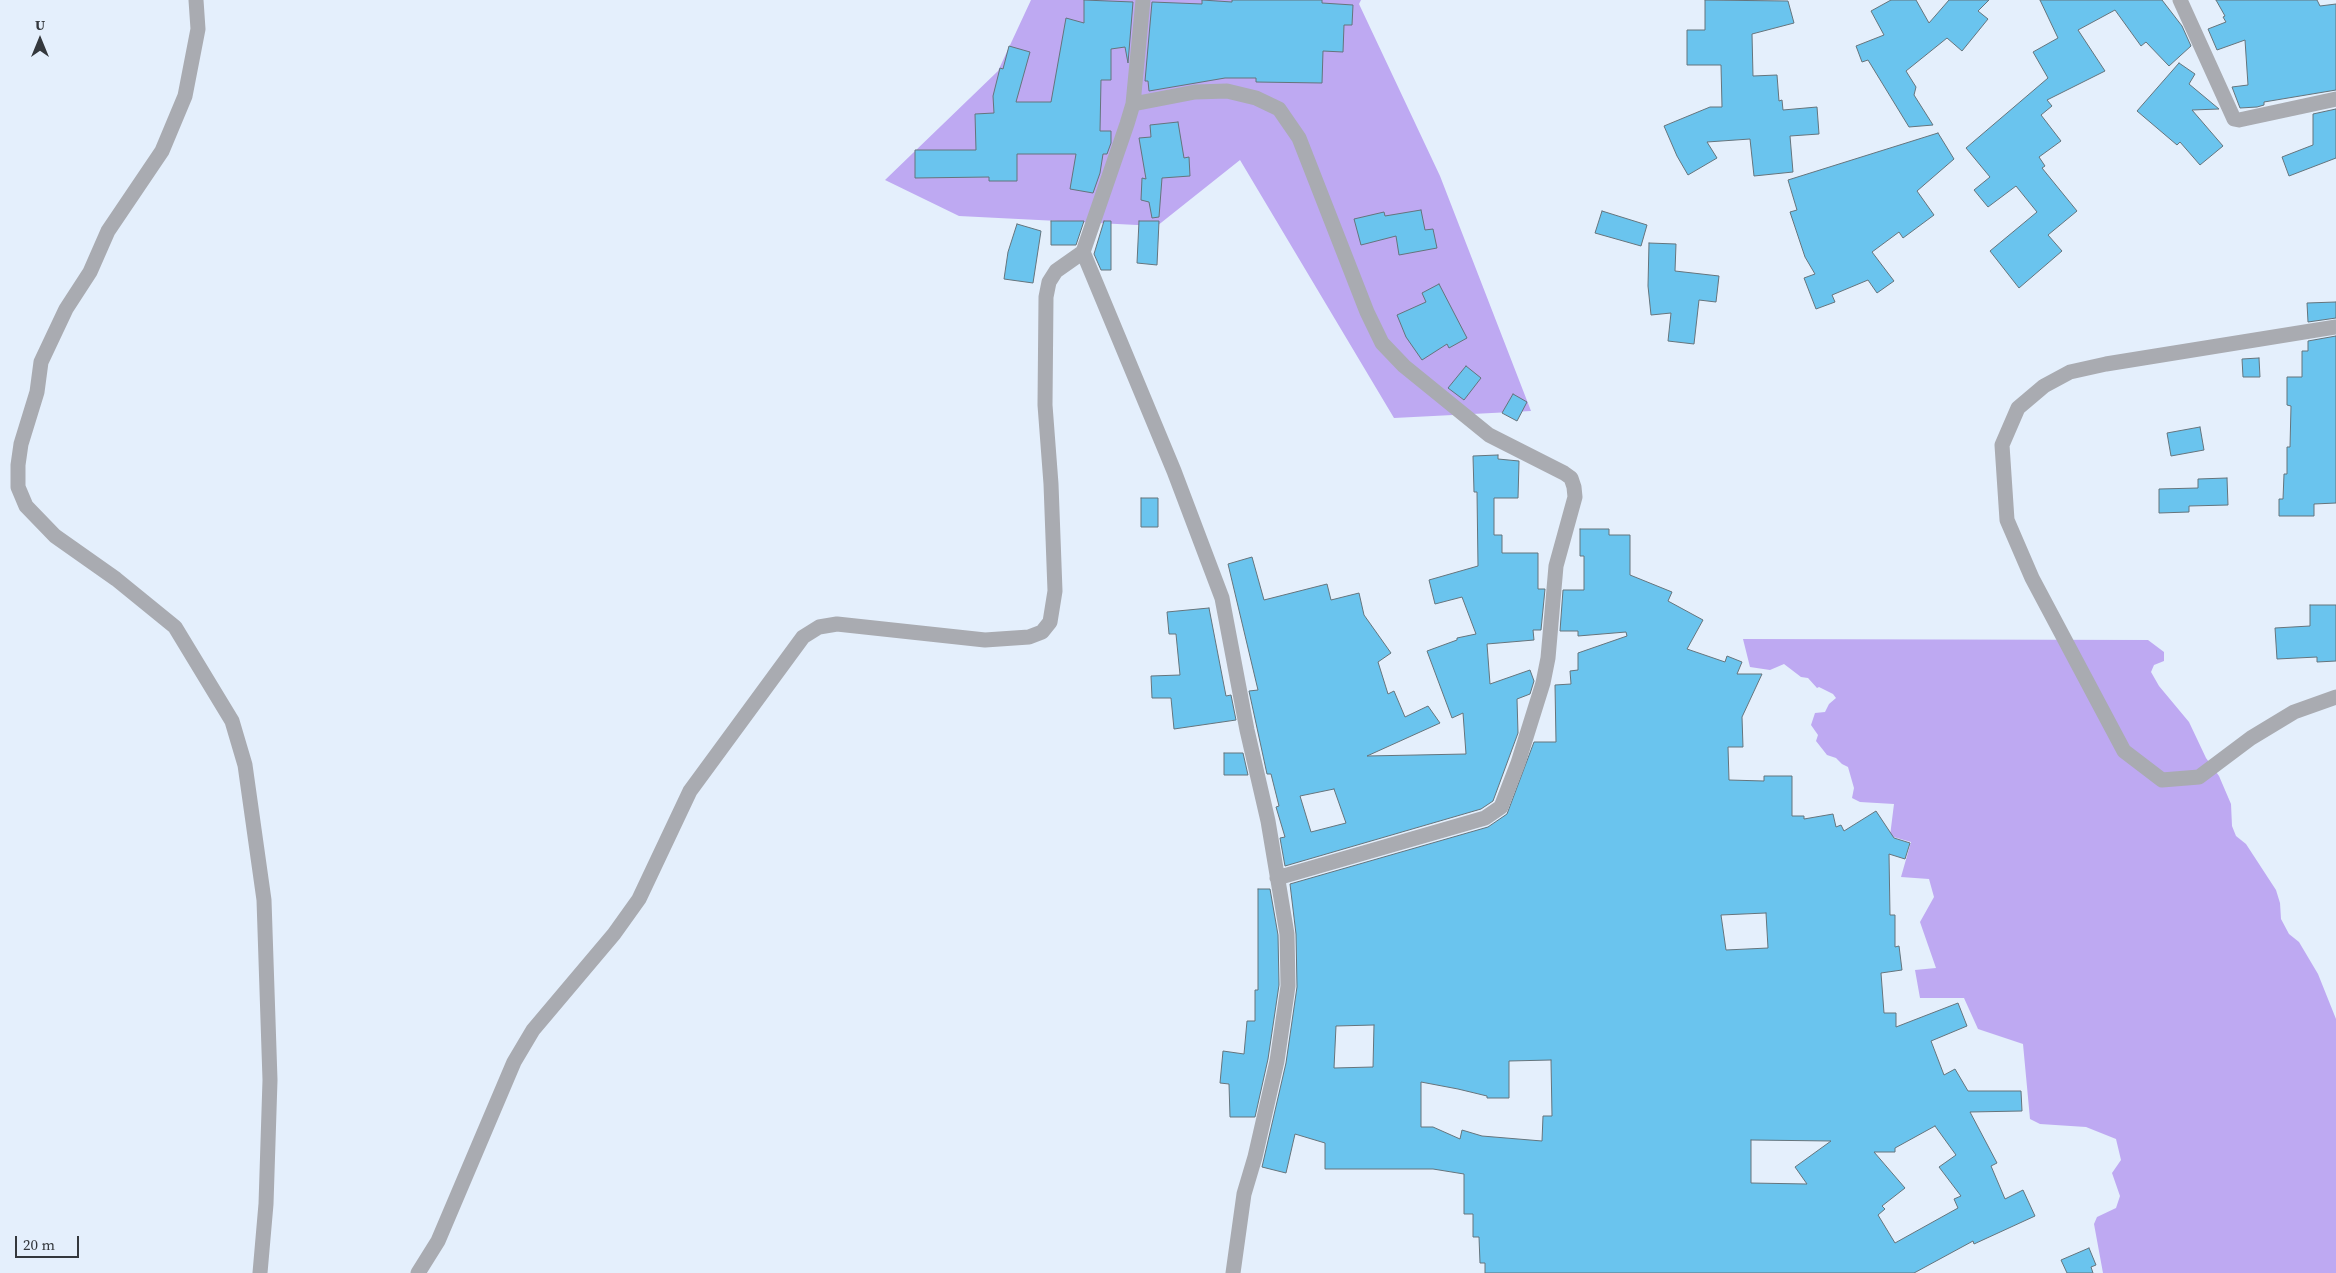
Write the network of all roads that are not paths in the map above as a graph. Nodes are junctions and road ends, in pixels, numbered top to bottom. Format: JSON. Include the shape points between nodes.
{"nodes":[{"id":1,"x":196,"y":0,"type":"edge"},
{"id":2,"x":1143,"y":0,"type":"edge"},
{"id":3,"x":2180,"y":0,"type":"edge"},
{"id":4,"x":2336,"y":99,"type":"edge"},
{"id":5,"x":1133,"y":104,"type":"junction"},
{"id":6,"x":1083,"y":252,"type":"junction"},
{"id":7,"x":2336,"y":327,"type":"edge"},
{"id":8,"x":2336,"y":697,"type":"edge"},
{"id":9,"x":1277,"y":878,"type":"junction"},
{"id":10,"x":260,"y":1273,"type":"edge"},
{"id":11,"x":418,"y":1273,"type":"edge"},
{"id":12,"x":1234,"y":1273,"type":"edge"}],
"edges":[{"from":1,"to":10,"type":"street","via":[[198,29],[184,96],[162,151],[108,231],[90,272],[66,309],[41,362],[37,392],[21,444],[18,487],[26,506],[55,536],[176,627],[232,720],[245,765],[264,910],[270,1080]]},
{"from":2,"to":5,"type":"street"},
{"from":3,"to":4,"type":"street","via":[[2234,119]]},
{"from":5,"to":6,"type":"street"},
{"from":5,"to":9,"type":"street","via":[[1195,92],[1227,91],[1256,98],[1279,109],[1299,138],[1382,343],[1404,366],[1489,435],[1564,473],[1574,486],[1556,566],[1543,683],[1501,807],[1485,818]]},
{"from":6,"to":9,"type":"street","via":[[1174,471],[1222,598]]},
{"from":6,"to":11,"type":"street","via":[[1056,271],[1049,282],[1046,297],[1045,406],[1055,591],[1050,622],[1042,632],[1029,637],[985,640],[837,624],[819,627],[803,637],[690,792],[639,899],[614,934],[533,1030],[514,1062],[438,1241]]},
{"from":7,"to":8,"type":"street","via":[[2070,372],[2044,386],[2018,408],[2002,445],[2007,520],[2032,578],[2124,751],[2162,780],[2199,777],[2251,738],[2294,712]]},
{"from":9,"to":12,"type":"street","via":[[1287,934],[1288,986],[1277,1061],[1244,1194]]}]}
